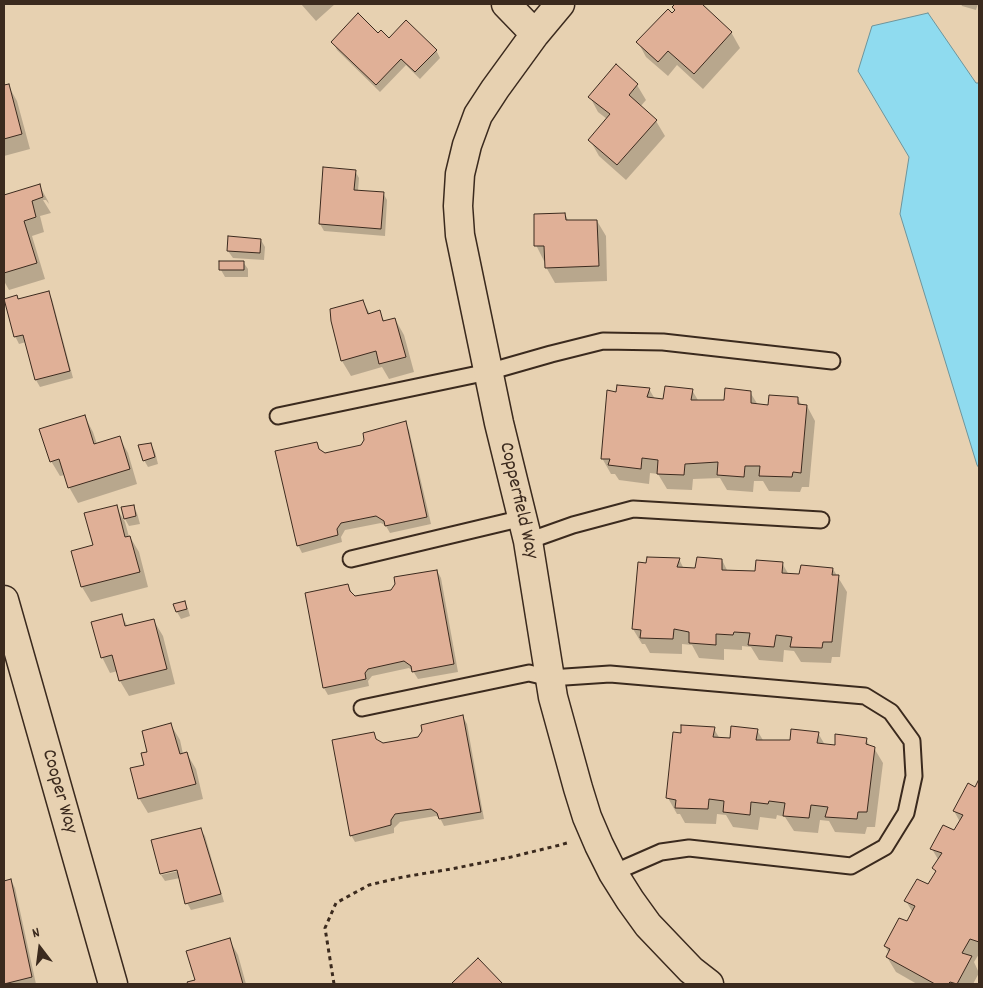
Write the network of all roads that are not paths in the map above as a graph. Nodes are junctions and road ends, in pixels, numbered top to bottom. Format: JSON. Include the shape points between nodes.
{"nodes":[{"id":1,"x":506,"y":4,"type":"edge"},
{"id":2,"x":560,"y":4,"type":"edge"},
{"id":3,"x":535,"y":34,"type":"junction"},
{"id":4,"x":832,"y":361,"type":"dead end"},
{"id":5,"x":488,"y":372,"type":"junction"},
{"id":6,"x":278,"y":416,"type":"dead end"},
{"id":7,"x":821,"y":520,"type":"dead end"},
{"id":8,"x":525,"y":529,"type":"junction"},
{"id":9,"x":351,"y":559,"type":"dead end"},
{"id":10,"x":4,"y":600,"type":"edge"},
{"id":11,"x":550,"y":678,"type":"junction"},
{"id":12,"x":362,"y":708,"type":"dead end"},
{"id":13,"x":613,"y":873,"type":"junction"},
{"id":14,"x":113,"y":984,"type":"edge"},
{"id":15,"x":709,"y":984,"type":"edge"}],
"edges":[{"from":1,"to":3,"type":"street"},
{"from":2,"to":3,"type":"street","name":"Copperfield Way"},
{"from":3,"to":5,"type":"street","name":"Copperfield Way","via":[[478,115],[460,174],[460,235]]},
{"from":4,"to":5,"type":"lane","via":[[663,342],[603,342]]},
{"from":5,"to":6,"type":"lane"},
{"from":5,"to":8,"type":"street","name":"Copperfield Way"},
{"from":7,"to":8,"type":"lane","via":[[633,508],[573,525]]},
{"from":8,"to":9,"type":"lane"},
{"from":8,"to":11,"type":"street","name":"Copperfield Way"},
{"from":10,"to":14,"type":"street","name":"Cooper Way"},
{"from":11,"to":12,"type":"lane","via":[[529,673]]},
{"from":11,"to":13,"type":"street","name":"Copperfield Way","via":[[587,817]]},
{"from":11,"to":13,"type":"lane","via":[[610,674],[865,696],[891,712],[912,742],[914,776],[906,813],[885,847],[851,866],[689,848],[661,852]]},
{"from":13,"to":15,"type":"street","name":"Copperfield Way","via":[[648,925]]}]}
